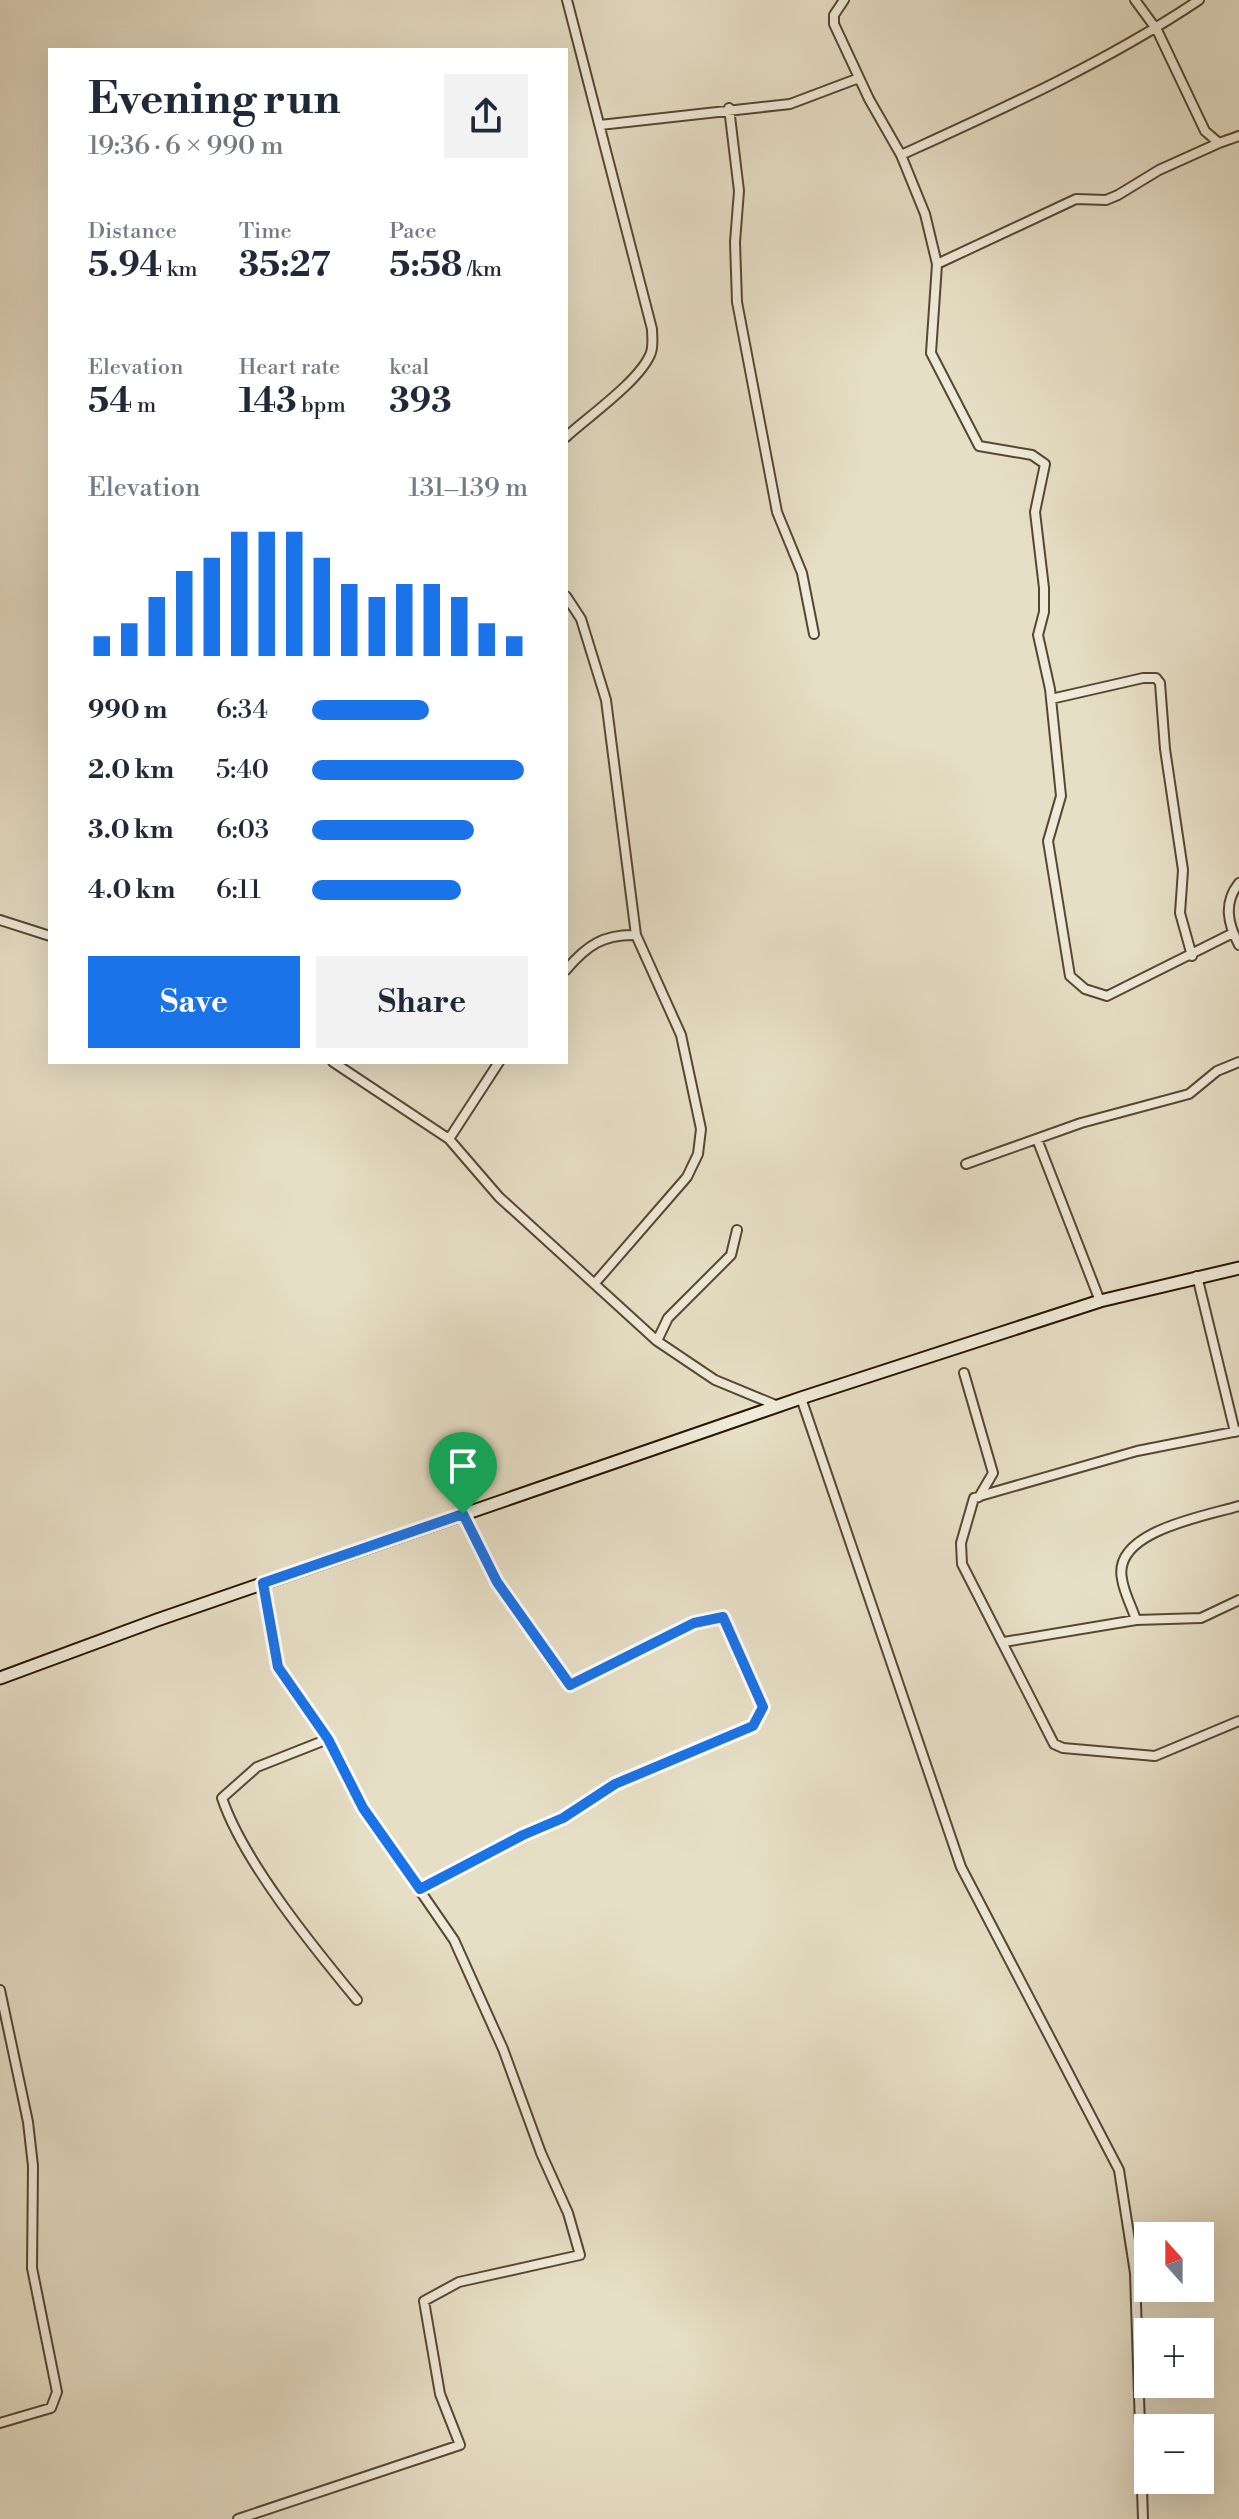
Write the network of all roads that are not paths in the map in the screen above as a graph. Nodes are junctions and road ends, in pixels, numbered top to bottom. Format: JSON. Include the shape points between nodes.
{"nodes":[{"id":1,"x":567,"y":0,"type":"edge"},
{"id":2,"x":844,"y":0,"type":"edge"},
{"id":3,"x":1135,"y":0,"type":"edge"},
{"id":4,"x":1199,"y":0,"type":"edge"},
{"id":5,"x":1157,"y":30,"type":"junction"},
{"id":6,"x":859,"y":78,"type":"junction"},
{"id":7,"x":729,"y":108,"type":"junction"},
{"id":8,"x":600,"y":125,"type":"junction"},
{"id":9,"x":1237,"y":137,"type":"edge"},
{"id":10,"x":1219,"y":143,"type":"junction"},
{"id":11,"x":1239,"y":147,"type":"edge"},
{"id":12,"x":901,"y":155,"type":"junction"},
{"id":13,"x":937,"y":264,"type":"junction"},
{"id":14,"x":568,"y":435,"type":"edge"},
{"id":15,"x":568,"y":599,"type":"edge"},
{"id":16,"x":814,"y":634,"type":"dead end"},
{"id":17,"x":1051,"y":699,"type":"junction"},
{"id":18,"x":1239,"y":883,"type":"edge"},
{"id":19,"x":0,"y":920,"type":"edge"},
{"id":20,"x":1233,"y":933,"type":"junction"},
{"id":21,"x":48,"y":935,"type":"edge"},
{"id":22,"x":636,"y":935,"type":"junction"},
{"id":23,"x":1239,"y":945,"type":"edge"},
{"id":24,"x":1192,"y":956,"type":"junction"},
{"id":25,"x":568,"y":968,"type":"edge"},
{"id":26,"x":1239,"y":1062,"type":"edge"},
{"id":27,"x":336,"y":1064,"type":"edge"},
{"id":28,"x":498,"y":1064,"type":"edge"},
{"id":29,"x":449,"y":1139,"type":"junction"},
{"id":30,"x":1037,"y":1139,"type":"junction"},
{"id":31,"x":966,"y":1164,"type":"dead end"},
{"id":32,"x":737,"y":1230,"type":"dead end"},
{"id":33,"x":1239,"y":1268,"type":"edge"},
{"id":34,"x":1197,"y":1276,"type":"junction"},
{"id":35,"x":595,"y":1283,"type":"junction"},
{"id":36,"x":1100,"y":1301,"type":"junction"},
{"id":37,"x":657,"y":1341,"type":"junction"},
{"id":38,"x":964,"y":1373,"type":"dead end"},
{"id":39,"x":801,"y":1398,"type":"junction"},
{"id":40,"x":778,"y":1406,"type":"junction"},
{"id":41,"x":1237,"y":1431,"type":"edge"},
{"id":42,"x":979,"y":1497,"type":"junction"},
{"id":43,"x":1239,"y":1506,"type":"edge"},
{"id":44,"x":463,"y":1514,"type":"junction"},
{"id":45,"x":263,"y":1583,"type":"junction"},
{"id":46,"x":1239,"y":1600,"type":"edge"},
{"id":47,"x":1136,"y":1620,"type":"junction"},
{"id":48,"x":1004,"y":1642,"type":"junction"},
{"id":49,"x":0,"y":1678,"type":"edge"},
{"id":50,"x":1239,"y":1721,"type":"edge"},
{"id":51,"x":328,"y":1739,"type":"junction"},
{"id":52,"x":420,"y":1889,"type":"junction"},
{"id":53,"x":0,"y":1990,"type":"edge"},
{"id":54,"x":357,"y":2000,"type":"dead end"},
{"id":55,"x":0,"y":2423,"type":"edge"},
{"id":56,"x":238,"y":2519,"type":"edge"},
{"id":57,"x":1143,"y":2519,"type":"edge"}],
"edges":[{"from":1,"to":8,"type":"street"},
{"from":2,"to":6,"type":"street","via":[[834,24]]},
{"from":3,"to":5,"type":"street"},
{"from":4,"to":5,"type":"street"},
{"from":5,"to":10,"type":"street","via":[[1205,131]]},
{"from":5,"to":12,"type":"street","via":[[1070,78]]},
{"from":6,"to":7,"type":"street","via":[[790,104]]},
{"from":6,"to":12,"type":"street"},
{"from":7,"to":8,"type":"street"},
{"from":7,"to":16,"type":"street","via":[[739,191],[737,302],[777,512],[802,573]]},
{"from":8,"to":14,"type":"street","via":[[653,344],[634,376]]},
{"from":9,"to":10,"type":"street"},
{"from":9,"to":11,"type":"street"},
{"from":10,"to":13,"type":"street","via":[[1118,195],[1076,199]]},
{"from":12,"to":13,"type":"street","via":[[925,214]]},
{"from":13,"to":17,"type":"street","via":[[931,353],[937,370],[979,446],[1032,455],[1045,464],[1035,512],[1044,588],[1038,635]]},
{"from":15,"to":22,"type":"street","via":[[581,619],[606,700]]},
{"from":17,"to":24,"type":"street","via":[[1143,678],[1160,683],[1183,870],[1180,913]]},
{"from":17,"to":24,"type":"street","via":[[1061,796],[1048,841],[1070,976],[1085,989],[1107,996]]},
{"from":18,"to":20,"type":"street","via":[[1230,894]]},
{"from":19,"to":21,"type":"street"},
{"from":20,"to":23,"type":"street"},
{"from":20,"to":24,"type":"street"},
{"from":22,"to":25,"type":"street","via":[[597,940]]},
{"from":22,"to":35,"type":"street","via":[[681,1035],[701,1129],[698,1154],[687,1177]]},
{"from":26,"to":30,"type":"street","via":[[1217,1071],[1189,1094]]},
{"from":27,"to":29,"type":"street"},
{"from":28,"to":29,"type":"street"},
{"from":29,"to":35,"type":"street","via":[[499,1197]]},
{"from":30,"to":31,"type":"street"},
{"from":30,"to":36,"type":"street"},
{"from":32,"to":37,"type":"street","via":[[731,1255],[668,1318]]},
{"from":33,"to":34,"type":"main road"},
{"from":34,"to":36,"type":"main road"},
{"from":34,"to":41,"type":"street"},
{"from":35,"to":37,"type":"street"},
{"from":36,"to":39,"type":"main road"},
{"from":37,"to":40,"type":"street","via":[[715,1380]]},
{"from":38,"to":42,"type":"street","via":[[993,1465]]},
{"from":39,"to":40,"type":"main road"},
{"from":39,"to":57,"type":"street","via":[[961,1867],[1119,2170],[1135,2273]]},
{"from":40,"to":44,"type":"main road"},
{"from":41,"to":42,"type":"street","via":[[1137,1451]]},
{"from":42,"to":48,"type":"street","via":[[974,1498],[959,1553]]},
{"from":43,"to":47,"type":"street","via":[[1172,1526],[1129,1550],[1121,1578]]},
{"from":44,"to":45,"type":"main road"},
{"from":44,"to":52,"type":"street","via":[[497,1582],[570,1685],[694,1623],[723,1617],[763,1707],[753,1726],[615,1784],[563,1818]]},
{"from":45,"to":49,"type":"main road"},
{"from":45,"to":51,"type":"street","via":[[278,1667]]},
{"from":46,"to":47,"type":"street","via":[[1201,1618]]},
{"from":47,"to":48,"type":"street"},
{"from":48,"to":50,"type":"street","via":[[1049,1737],[1063,1748],[1155,1756]]},
{"from":51,"to":52,"type":"street","via":[[363,1808]]},
{"from":51,"to":54,"type":"street","via":[[257,1767],[222,1798],[231,1824],[314,1948]]},
{"from":52,"to":56,"type":"street","via":[[454,1940],[503,2049],[580,2255],[459,2282],[424,2301],[440,2394],[460,2445]]},
{"from":53,"to":55,"type":"street","via":[[28,2122],[32,2268],[57,2392],[51,2408]]}]}
